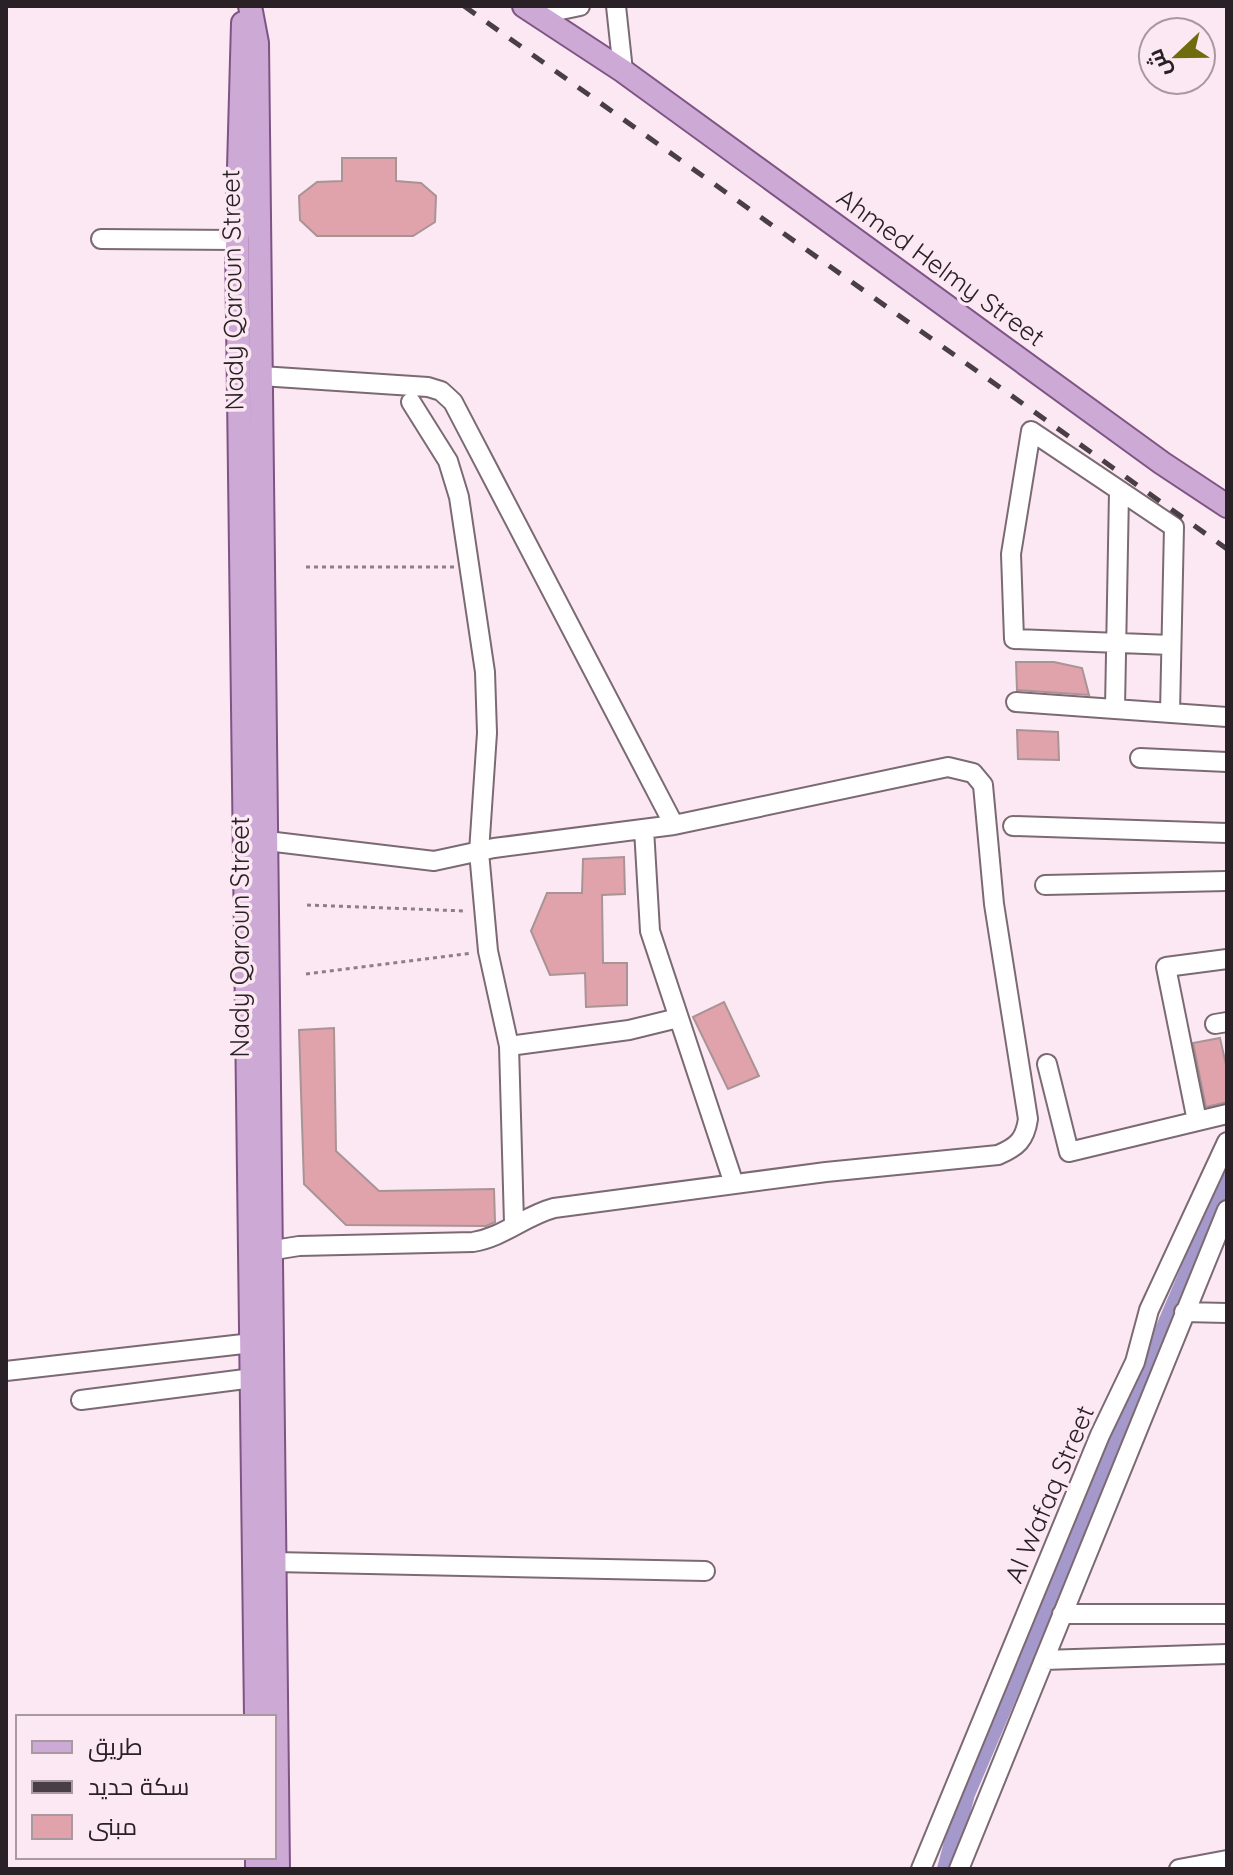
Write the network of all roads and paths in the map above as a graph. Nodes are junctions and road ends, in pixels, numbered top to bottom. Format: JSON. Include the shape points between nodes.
{"nodes":[{"id":1,"x":249,"y":6,"type":"edge"},
{"id":2,"x":580,"y":6,"type":"edge"},
{"id":3,"x":616,"y":6,"type":"edge"},
{"id":4,"x":531,"y":10,"type":"edge"},
{"id":5,"x":623,"y":71,"type":"junction"},
{"id":6,"x":101,"y":239,"type":"dead end"},
{"id":7,"x":237,"y":240,"type":"junction"},
{"id":8,"x":261,"y":376,"type":"junction"},
{"id":9,"x":411,"y":402,"type":"dead end"},
{"id":10,"x":1119,"y":492,"type":"junction"},
{"id":11,"x":1227,"y":506,"type":"edge"},
{"id":12,"x":306,"y":567,"type":"dead end"},
{"id":13,"x":469,"y":567,"type":"junction"},
{"id":14,"x":253,"y":583,"type":"junction"},
{"id":15,"x":1116,"y":643,"type":"junction"},
{"id":16,"x":1171,"y":645,"type":"junction"},
{"id":17,"x":1016,"y":702,"type":"dead end"},
{"id":18,"x":1115,"y":708,"type":"junction"},
{"id":19,"x":1170,"y":712,"type":"junction"},
{"id":20,"x":1227,"y":717,"type":"edge"},
{"id":21,"x":1140,"y":758,"type":"dead end"},
{"id":22,"x":1227,"y":762,"type":"edge"},
{"id":23,"x":674,"y":825,"type":"junction"},
{"id":24,"x":1013,"y":826,"type":"dead end"},
{"id":25,"x":644,"y":829,"type":"junction"},
{"id":26,"x":1227,"y":833,"type":"edge"},
{"id":27,"x":267,"y":841,"type":"junction"},
{"id":28,"x":479,"y":852,"type":"junction"},
{"id":29,"x":1227,"y":881,"type":"edge"},
{"id":30,"x":1045,"y":885,"type":"dead end"},
{"id":31,"x":307,"y":905,"type":"dead end"},
{"id":32,"x":482,"y":912,"type":"junction"},
{"id":33,"x":488,"y":951,"type":"junction"},
{"id":34,"x":1227,"y":959,"type":"edge"},
{"id":35,"x":306,"y":974,"type":"dead end"},
{"id":36,"x":678,"y":1018,"type":"junction"},
{"id":37,"x":509,"y":1046,"type":"junction"},
{"id":38,"x":1047,"y":1064,"type":"dead end"},
{"id":39,"x":1227,"y":1114,"type":"edge"},
{"id":40,"x":1197,"y":1121,"type":"junction"},
{"id":41,"x":1227,"y":1142,"type":"edge"},
{"id":42,"x":734,"y":1184,"type":"junction"},
{"id":43,"x":1227,"y":1210,"type":"edge"},
{"id":44,"x":514,"y":1223,"type":"junction"},
{"id":45,"x":260,"y":1252,"type":"junction"},
{"id":46,"x":1184,"y":1312,"type":"junction"},
{"id":47,"x":1227,"y":1313,"type":"edge"},
{"id":48,"x":252,"y":1343,"type":"junction"},
{"id":49,"x":6,"y":1371,"type":"edge"},
{"id":50,"x":253,"y":1378,"type":"junction"},
{"id":51,"x":81,"y":1400,"type":"dead end"},
{"id":52,"x":274,"y":1562,"type":"junction"},
{"id":53,"x":705,"y":1571,"type":"dead end"},
{"id":54,"x":1062,"y":1614,"type":"junction"},
{"id":55,"x":1227,"y":1614,"type":"edge"},
{"id":56,"x":1227,"y":1654,"type":"edge"},
{"id":57,"x":1044,"y":1660,"type":"junction"},
{"id":58,"x":256,"y":1715,"type":"edge"},
{"id":59,"x":276,"y":1715,"type":"edge"},
{"id":60,"x":276,"y":1716,"type":"edge"},
{"id":61,"x":1227,"y":1860,"type":"edge"},
{"id":62,"x":278,"y":1869,"type":"edge"},
{"id":63,"x":921,"y":1869,"type":"edge"},
{"id":64,"x":959,"y":1869,"type":"edge"},
{"id":65,"x":1179,"y":1869,"type":"edge"}],
"edges":[{"from":1,"to":7,"type":"main road","name":"Nady Qaroun Street","via":[[242,32]]},
{"from":1,"to":8,"type":"main road","name":"Nady Qaroun Street","via":[[257,43]]},
{"from":2,"to":4,"type":"street"},
{"from":3,"to":5,"type":"street"},
{"from":4,"to":5,"type":"main road","name":"Ahmed Helmy Street"},
{"from":5,"to":11,"type":"main road","name":"Ahmed Helmy Street"},
{"from":6,"to":7,"type":"street"},
{"from":7,"to":14,"type":"main road","name":"Nady Qaroun Street"},
{"from":8,"to":14,"type":"main road","name":"Nady Qaroun Street"},
{"from":8,"to":23,"type":"street","via":[[428,387],[453,402]]},
{"from":9,"to":13,"type":"street","via":[[448,461]]},
{"from":10,"to":15,"type":"street"},
{"from":10,"to":15,"type":"street","via":[[1031,431],[1011,554],[1014,639]]},
{"from":10,"to":16,"type":"street","via":[[1174,527]]},
{"from":12,"to":13,"type":"path"},
{"from":13,"to":28,"type":"street","via":[[485,672],[487,733]]},
{"from":14,"to":27,"type":"main road","name":"Nady Qaroun Street"},
{"from":14,"to":45,"type":"main road","name":"Nady Qaroun Street"},
{"from":15,"to":16,"type":"street"},
{"from":15,"to":18,"type":"street"},
{"from":16,"to":19,"type":"street"},
{"from":17,"to":18,"type":"street"},
{"from":18,"to":19,"type":"street"},
{"from":19,"to":20,"type":"street"},
{"from":21,"to":22,"type":"street"},
{"from":23,"to":25,"type":"street"},
{"from":23,"to":42,"type":"street","via":[[948,767],[973,773],[983,785],[986,802],[994,904],[1028,1119],[1025,1137],[998,1155]]},
{"from":24,"to":26,"type":"street"},
{"from":25,"to":28,"type":"street"},
{"from":25,"to":36,"type":"street","via":[[650,931]]},
{"from":27,"to":28,"type":"street","via":[[434,861]]},
{"from":27,"to":45,"type":"main road","name":"Nady Qaroun Street"},
{"from":28,"to":32,"type":"street"},
{"from":29,"to":30,"type":"street"},
{"from":31,"to":32,"type":"path"},
{"from":32,"to":33,"type":"street"},
{"from":33,"to":35,"type":"path"},
{"from":33,"to":37,"type":"street"},
{"from":34,"to":40,"type":"street","via":[[1166,967]]},
{"from":36,"to":37,"type":"street"},
{"from":36,"to":42,"type":"street"},
{"from":37,"to":44,"type":"street"},
{"from":38,"to":40,"type":"street","via":[[1069,1152]]},
{"from":39,"to":40,"type":"street"},
{"from":41,"to":63,"type":"street","name":"Al Wafaq Street","via":[[1149,1310],[1135,1362]]},
{"from":42,"to":44,"type":"street","via":[[554,1208]]},
{"from":43,"to":46,"type":"street"},
{"from":44,"to":45,"type":"street","via":[[493,1239],[473,1242],[299,1246]]},
{"from":45,"to":48,"type":"main road","name":"Nady Qaroun Street"},
{"from":45,"to":52,"type":"main road","name":"Nady Qaroun Street"},
{"from":46,"to":47,"type":"street"},
{"from":46,"to":54,"type":"street"},
{"from":48,"to":49,"type":"street"},
{"from":48,"to":50,"type":"main road","name":"Nady Qaroun Street"},
{"from":50,"to":51,"type":"street"},
{"from":50,"to":58,"type":"main road","name":"Nady Qaroun Street"},
{"from":52,"to":53,"type":"street"},
{"from":52,"to":59,"type":"main road","name":"Nady Qaroun Street"},
{"from":54,"to":55,"type":"street"},
{"from":54,"to":57,"type":"street"},
{"from":56,"to":57,"type":"street"},
{"from":57,"to":64,"type":"street"},
{"from":60,"to":62,"type":"main road","name":"Nady Qaroun Street"},
{"from":61,"to":65,"type":"street"}]}
